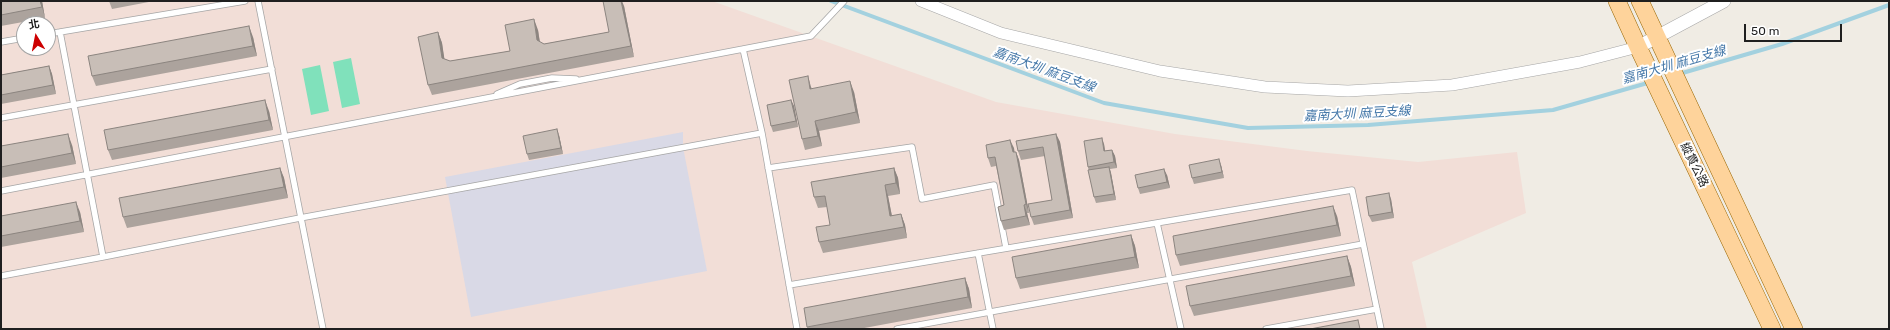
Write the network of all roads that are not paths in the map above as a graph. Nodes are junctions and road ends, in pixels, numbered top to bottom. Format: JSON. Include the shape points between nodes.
{"nodes":[{"id":1,"x":245,"y":1,"type":"edge"},
{"id":2,"x":258,"y":1,"type":"edge"},
{"id":3,"x":844,"y":1,"type":"edge"},
{"id":4,"x":921,"y":1,"type":"edge"},
{"id":5,"x":1617,"y":1,"type":"edge"},
{"id":6,"x":1640,"y":1,"type":"edge"},
{"id":7,"x":1724,"y":1,"type":"edge"},
{"id":8,"x":60,"y":32,"type":"junction"},
{"id":9,"x":56,"y":33,"type":"edge"},
{"id":10,"x":1656,"y":37,"type":"junction"},
{"id":11,"x":16,"y":39,"type":"edge"},
{"id":12,"x":1,"y":42,"type":"edge"},
{"id":13,"x":1638,"y":48,"type":"junction"},
{"id":14,"x":743,"y":49,"type":"junction"},
{"id":15,"x":272,"y":68,"type":"junction"},
{"id":16,"x":74,"y":105,"type":"junction"},
{"id":17,"x":1,"y":118,"type":"edge"},
{"id":18,"x":762,"y":133,"type":"junction"},
{"id":19,"x":286,"y":137,"type":"junction"},
{"id":20,"x":768,"y":168,"type":"junction"},
{"id":21,"x":88,"y":174,"type":"junction"},
{"id":22,"x":1,"y":191,"type":"edge"},
{"id":23,"x":300,"y":218,"type":"junction"},
{"id":24,"x":1157,"y":223,"type":"junction"},
{"id":25,"x":1364,"y":244,"type":"junction"},
{"id":26,"x":1006,"y":248,"type":"junction"},
{"id":27,"x":978,"y":253,"type":"junction"},
{"id":28,"x":103,"y":257,"type":"junction"},
{"id":29,"x":1,"y":276,"type":"edge"},
{"id":30,"x":1170,"y":280,"type":"junction"},
{"id":31,"x":789,"y":285,"type":"junction"},
{"id":32,"x":1377,"y":308,"type":"junction"},
{"id":33,"x":990,"y":313,"type":"junction"},
{"id":34,"x":322,"y":329,"type":"edge"},
{"id":35,"x":797,"y":329,"type":"edge"},
{"id":36,"x":897,"y":329,"type":"edge"},
{"id":37,"x":993,"y":329,"type":"edge"},
{"id":38,"x":1181,"y":329,"type":"edge"},
{"id":39,"x":1266,"y":329,"type":"edge"},
{"id":40,"x":1381,"y":329,"type":"edge"},
{"id":41,"x":1772,"y":329,"type":"edge"},
{"id":42,"x":1794,"y":329,"type":"edge"}],
"edges":[{"from":1,"to":8,"type":"lane"},
{"from":2,"to":15,"type":"lane"},
{"from":3,"to":14,"type":"lane","via":[[811,36]]},
{"from":4,"to":13,"type":"street","via":[[1001,33],[1160,71],[1265,87],[1348,91],[1452,85],[1580,62]]},
{"from":5,"to":13,"type":"main road","name":"縱貫公路"},
{"from":6,"to":10,"type":"main road","name":"縱貫公路"},
{"from":7,"to":10,"type":"street"},
{"from":8,"to":9,"type":"lane"},
{"from":8,"to":16,"type":"lane"},
{"from":10,"to":13,"type":"street"},
{"from":10,"to":42,"type":"main road","name":"縱貫公路"},
{"from":11,"to":12,"type":"lane"},
{"from":13,"to":41,"type":"main road","name":"縱貫公路"},
{"from":14,"to":18,"type":"lane"},
{"from":14,"to":19,"type":"lane"},
{"from":15,"to":16,"type":"lane"},
{"from":15,"to":19,"type":"lane"},
{"from":16,"to":17,"type":"lane"},
{"from":16,"to":21,"type":"lane"},
{"from":18,"to":20,"type":"lane"},
{"from":18,"to":23,"type":"lane"},
{"from":19,"to":21,"type":"lane"},
{"from":19,"to":23,"type":"lane"},
{"from":20,"to":26,"type":"lane","via":[[912,147],[922,199],[994,185]]},
{"from":20,"to":31,"type":"lane"},
{"from":21,"to":22,"type":"lane"},
{"from":21,"to":28,"type":"lane"},
{"from":23,"to":28,"type":"lane"},
{"from":23,"to":34,"type":"lane"},
{"from":24,"to":25,"type":"lane","via":[[1352,190]]},
{"from":24,"to":26,"type":"lane"},
{"from":24,"to":30,"type":"lane"},
{"from":25,"to":30,"type":"lane"},
{"from":25,"to":32,"type":"lane"},
{"from":26,"to":27,"type":"lane"},
{"from":27,"to":31,"type":"lane"},
{"from":27,"to":33,"type":"lane"},
{"from":28,"to":29,"type":"lane"},
{"from":30,"to":33,"type":"lane"},
{"from":30,"to":38,"type":"lane"},
{"from":31,"to":35,"type":"lane"},
{"from":32,"to":39,"type":"lane"},
{"from":32,"to":40,"type":"lane"},
{"from":33,"to":36,"type":"lane"},
{"from":33,"to":37,"type":"lane"}]}
